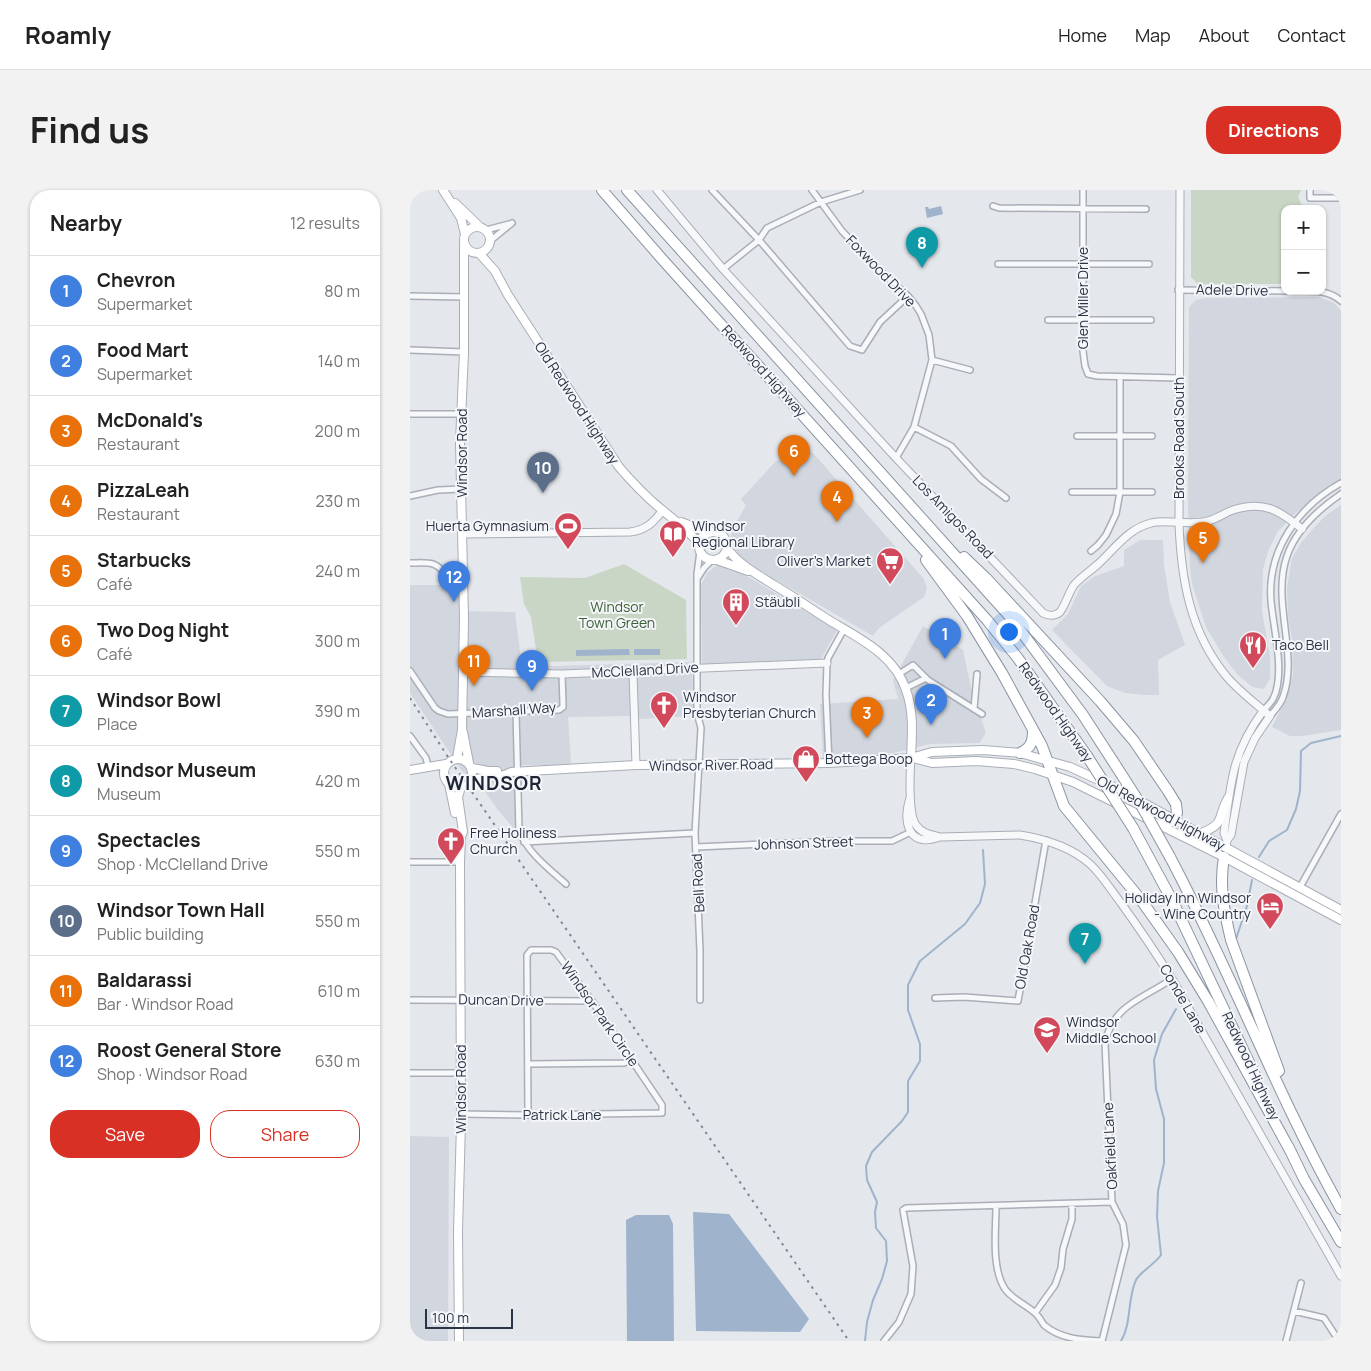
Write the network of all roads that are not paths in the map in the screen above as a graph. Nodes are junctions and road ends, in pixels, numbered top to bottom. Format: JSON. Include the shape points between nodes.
{"nodes":[{"id":1,"x":443,"y":190,"type":"edge"},
{"id":2,"x":602,"y":190,"type":"edge"},
{"id":3,"x":627,"y":190,"type":"edge"},
{"id":4,"x":657,"y":190,"type":"edge"},
{"id":5,"x":712,"y":190,"type":"edge"},
{"id":6,"x":812,"y":190,"type":"edge"},
{"id":7,"x":860,"y":190,"type":"edge"},
{"id":8,"x":1083,"y":190,"type":"edge"},
{"id":9,"x":1180,"y":190,"type":"edge"},
{"id":10,"x":1310,"y":190,"type":"edge"},
{"id":11,"x":1341,"y":198,"type":"edge"},
{"id":12,"x":449,"y":200,"type":"junction"},
{"id":13,"x":821,"y":202,"type":"junction"},
{"id":14,"x":993,"y":206,"type":"dead end"},
{"id":15,"x":1082,"y":209,"type":"junction"},
{"id":16,"x":1146,"y":209,"type":"dead end"},
{"id":17,"x":483,"y":228,"type":"junction"},
{"id":18,"x":465,"y":234,"type":"junction"},
{"id":19,"x":759,"y":240,"type":"junction"},
{"id":20,"x":464,"y":244,"type":"junction"},
{"id":21,"x":490,"y":244,"type":"junction"},
{"id":22,"x":478,"y":253,"type":"junction"},
{"id":23,"x":998,"y":264,"type":"dead end"},
{"id":24,"x":1082,"y":264,"type":"junction"},
{"id":25,"x":1150,"y":264,"type":"dead end"},
{"id":26,"x":465,"y":266,"type":"junction"},
{"id":27,"x":723,"y":269,"type":"junction"},
{"id":28,"x":495,"y":272,"type":"junction"},
{"id":29,"x":1178,"y":290,"type":"junction"},
{"id":30,"x":1281,"y":291,"type":"edge"},
{"id":31,"x":1326,"y":293,"type":"edge"},
{"id":32,"x":410,"y":296,"type":"edge"},
{"id":33,"x":908,"y":296,"type":"junction"},
{"id":34,"x":464,"y":297,"type":"junction"},
{"id":35,"x":1341,"y":301,"type":"edge"},
{"id":36,"x":1048,"y":320,"type":"dead end"},
{"id":37,"x":1082,"y":320,"type":"junction"},
{"id":38,"x":1151,"y":320,"type":"dead end"},
{"id":39,"x":410,"y":350,"type":"edge"},
{"id":40,"x":464,"y":352,"type":"junction"},
{"id":41,"x":932,"y":360,"type":"junction"},
{"id":42,"x":970,"y":370,"type":"dead end"},
{"id":43,"x":1120,"y":377,"type":"junction"},
{"id":44,"x":1179,"y":378,"type":"junction"},
{"id":45,"x":410,"y":414,"type":"edge"},
{"id":46,"x":461,"y":414,"type":"junction"},
{"id":47,"x":914,"y":427,"type":"junction"},
{"id":48,"x":1077,"y":436,"type":"dead end"},
{"id":49,"x":1121,"y":436,"type":"junction"},
{"id":50,"x":1152,"y":436,"type":"dead end"},
{"id":51,"x":896,"y":458,"type":"junction"},
{"id":52,"x":1341,"y":483,"type":"edge"},
{"id":53,"x":462,"y":489,"type":"junction"},
{"id":54,"x":1072,"y":492,"type":"dead end"},
{"id":55,"x":1120,"y":492,"type":"junction"},
{"id":56,"x":1152,"y":492,"type":"dead end"},
{"id":57,"x":1341,"y":494,"type":"edge"},
{"id":58,"x":410,"y":496,"type":"edge"},
{"id":59,"x":1006,"y":498,"type":"dead end"},
{"id":60,"x":662,"y":510,"type":"junction"},
{"id":61,"x":919,"y":516,"type":"junction"},
{"id":62,"x":677,"y":521,"type":"junction"},
{"id":63,"x":1179,"y":522,"type":"junction"},
{"id":64,"x":1294,"y":522,"type":"junction"},
{"id":65,"x":902,"y":526,"type":"junction"},
{"id":66,"x":1302,"y":530,"type":"junction"},
{"id":67,"x":710,"y":533,"type":"junction"},
{"id":68,"x":463,"y":534,"type":"junction"},
{"id":69,"x":699,"y":548,"type":"junction"},
{"id":70,"x":727,"y":548,"type":"junction"},
{"id":71,"x":1091,"y":551,"type":"dead end"},
{"id":72,"x":715,"y":560,"type":"junction"},
{"id":73,"x":410,"y":563,"type":"edge"},
{"id":74,"x":756,"y":574,"type":"junction"},
{"id":75,"x":463,"y":578,"type":"junction"},
{"id":76,"x":697,"y":580,"type":"junction"},
{"id":77,"x":844,"y":629,"type":"junction"},
{"id":78,"x":827,"y":663,"type":"junction"},
{"id":79,"x":697,"y":668,"type":"junction"},
{"id":80,"x":410,"y":671,"type":"edge"},
{"id":81,"x":463,"y":672,"type":"junction"},
{"id":82,"x":633,"y":672,"type":"junction"},
{"id":83,"x":562,"y":674,"type":"junction"},
{"id":84,"x":899,"y":674,"type":"junction"},
{"id":85,"x":977,"y":674,"type":"dead end"},
{"id":86,"x":926,"y":678,"type":"junction"},
{"id":87,"x":906,"y":688,"type":"junction"},
{"id":88,"x":974,"y":709,"type":"junction"},
{"id":89,"x":1264,"y":710,"type":"junction"},
{"id":90,"x":516,"y":712,"type":"junction"},
{"id":91,"x":462,"y":714,"type":"junction"},
{"id":92,"x":982,"y":714,"type":"dead end"},
{"id":93,"x":1270,"y":716,"type":"junction"},
{"id":94,"x":1033,"y":729,"type":"junction"},
{"id":95,"x":462,"y":730,"type":"junction"},
{"id":96,"x":410,"y":736,"type":"edge"},
{"id":97,"x":1020,"y":753,"type":"junction"},
{"id":98,"x":457,"y":758,"type":"junction"},
{"id":99,"x":912,"y":758,"type":"junction"},
{"id":100,"x":1047,"y":760,"type":"junction"},
{"id":101,"x":829,"y":763,"type":"junction"},
{"id":102,"x":446,"y":764,"type":"junction"},
{"id":103,"x":470,"y":765,"type":"junction"},
{"id":104,"x":636,"y":765,"type":"junction"},
{"id":105,"x":699,"y":765,"type":"junction"},
{"id":106,"x":428,"y":766,"type":"junction"},
{"id":107,"x":412,"y":770,"type":"edge"},
{"id":108,"x":514,"y":772,"type":"junction"},
{"id":109,"x":1052,"y":774,"type":"junction"},
{"id":110,"x":444,"y":775,"type":"junction"},
{"id":111,"x":470,"y":780,"type":"junction"},
{"id":112,"x":449,"y":784,"type":"junction"},
{"id":113,"x":461,"y":787,"type":"junction"},
{"id":114,"x":910,"y":798,"type":"junction"},
{"id":115,"x":1228,"y":798,"type":"junction"},
{"id":116,"x":1341,"y":814,"type":"edge"},
{"id":117,"x":1175,"y":820,"type":"junction"},
{"id":118,"x":1160,"y":825,"type":"junction"},
{"id":119,"x":911,"y":832,"type":"junction"},
{"id":120,"x":695,"y":833,"type":"junction"},
{"id":121,"x":1200,"y":834,"type":"junction"},
{"id":122,"x":461,"y":836,"type":"junction"},
{"id":123,"x":941,"y":837,"type":"junction"},
{"id":124,"x":1046,"y":840,"type":"junction"},
{"id":125,"x":524,"y":842,"type":"junction"},
{"id":126,"x":696,"y":847,"type":"junction"},
{"id":127,"x":1226,"y":848,"type":"junction"},
{"id":128,"x":410,"y":862,"type":"edge"},
{"id":129,"x":460,"y":862,"type":"junction"},
{"id":130,"x":566,"y":884,"type":"dead end"},
{"id":131,"x":1300,"y":887,"type":"junction"},
{"id":132,"x":1341,"y":910,"type":"edge"},
{"id":133,"x":1341,"y":920,"type":"edge"},
{"id":134,"x":1172,"y":980,"type":"junction"},
{"id":135,"x":935,"y":998,"type":"dead end"},
{"id":136,"x":410,"y":1000,"type":"edge"},
{"id":137,"x":461,"y":1000,"type":"junction"},
{"id":138,"x":700,"y":1000,"type":"dead end"},
{"id":139,"x":528,"y":1001,"type":"junction"},
{"id":140,"x":592,"y":1001,"type":"junction"},
{"id":141,"x":632,"y":1060,"type":"junction"},
{"id":142,"x":528,"y":1064,"type":"junction"},
{"id":143,"x":410,"y":1073,"type":"edge"},
{"id":144,"x":461,"y":1073,"type":"junction"},
{"id":145,"x":662,"y":1113,"type":"joint"},
{"id":146,"x":462,"y":1114,"type":"junction"},
{"id":147,"x":528,"y":1115,"type":"junction"},
{"id":148,"x":1306,"y":1142,"type":"junction"},
{"id":149,"x":1291,"y":1152,"type":"junction"},
{"id":150,"x":1112,"y":1202,"type":"junction"},
{"id":151,"x":1072,"y":1204,"type":"junction"},
{"id":152,"x":996,"y":1206,"type":"junction"},
{"id":153,"x":1341,"y":1209,"type":"edge"},
{"id":154,"x":1341,"y":1242,"type":"edge"},
{"id":155,"x":1341,"y":1276,"type":"edge"},
{"id":156,"x":1301,"y":1283,"type":"dead end"},
{"id":157,"x":1294,"y":1311,"type":"junction"},
{"id":158,"x":1035,"y":1313,"type":"junction"},
{"id":159,"x":459,"y":1341,"type":"edge"},
{"id":160,"x":884,"y":1341,"type":"edge"},
{"id":161,"x":1102,"y":1341,"type":"edge"},
{"id":162,"x":1286,"y":1341,"type":"edge"},
{"id":163,"x":1339,"y":1341,"type":"edge"}],
"edges":[{"from":1,"to":12,"type":"main road"},
{"from":2,"to":65,"type":"highway","name":"Redwood Highway"},
{"from":3,"to":61,"type":"highway","name":"Redwood Highway"},
{"from":4,"to":27,"type":"street","name":"Los Amigos Road"},
{"from":5,"to":19,"type":"street"},
{"from":6,"to":13,"type":"street","name":"Foxwood Drive"},
{"from":7,"to":13,"type":"street"},
{"from":8,"to":15,"type":"street","name":"Glen Miller Drive"},
{"from":9,"to":29,"type":"street","name":"Brooks Road South"},
{"from":10,"to":11,"type":"street","via":[[1310,198]]},
{"from":12,"to":17,"type":"main road"},
{"from":12,"to":18,"type":"main road","via":[[461,218]]},
{"from":13,"to":19,"type":"street","via":[[767,228]]},
{"from":13,"to":33,"type":"street","name":"Foxwood Drive","via":[[842,231]]},
{"from":14,"to":15,"type":"street"},
{"from":15,"to":16,"type":"street"},
{"from":15,"to":24,"type":"street","name":"Glen Miller Drive"},
{"from":17,"to":18,"type":"main road","via":[[471,228]]},
{"from":17,"to":21,"type":"main road","via":[[490,237]]},
{"from":17,"to":21,"type":"street","via":[[512,223]]},
{"from":18,"to":20,"type":"main road"},
{"from":19,"to":27,"type":"street"},
{"from":19,"to":33,"type":"street","via":[[850,346],[862,350],[880,322]]},
{"from":20,"to":22,"type":"main road"},
{"from":20,"to":26,"type":"main road","name":"Windsor Road"},
{"from":21,"to":22,"type":"main road"},
{"from":21,"to":28,"type":"main road","name":"Old Redwood Highway"},
{"from":22,"to":26,"type":"main road"},
{"from":22,"to":28,"type":"main road","name":"Old Redwood Highway"},
{"from":23,"to":24,"type":"street"},
{"from":24,"to":25,"type":"street"},
{"from":24,"to":37,"type":"street","name":"Glen Miller Drive"},
{"from":26,"to":34,"type":"main road","name":"Windsor Road"},
{"from":27,"to":51,"type":"street","name":"Los Amigos Road"},
{"from":28,"to":60,"type":"main road","name":"Old Redwood Highway","via":[[619,467],[636,488]]},
{"from":29,"to":30,"type":"street","name":"Adele Drive"},
{"from":29,"to":44,"type":"street","name":"Brooks Road South"},
{"from":31,"to":35,"type":"street"},
{"from":32,"to":34,"type":"street"},
{"from":33,"to":41,"type":"street","name":"Foxwood Drive","via":[[921,314],[929,335]]},
{"from":34,"to":40,"type":"main road","name":"Windsor Road"},
{"from":36,"to":37,"type":"street"},
{"from":37,"to":38,"type":"street"},
{"from":37,"to":43,"type":"street","name":"Glen Miller Drive","via":[[1088,374]]},
{"from":39,"to":40,"type":"street"},
{"from":40,"to":46,"type":"main road","name":"Windsor Road"},
{"from":41,"to":42,"type":"street"},
{"from":41,"to":47,"type":"street","name":"Foxwood Drive"},
{"from":43,"to":44,"type":"street","name":"Glen Miller Drive"},
{"from":43,"to":49,"type":"street"},
{"from":44,"to":63,"type":"street","name":"Brooks Road South"},
{"from":45,"to":46,"type":"street"},
{"from":46,"to":53,"type":"main road","name":"Windsor Road"},
{"from":47,"to":51,"type":"street","name":"Foxwood Drive"},
{"from":47,"to":59,"type":"street","via":[[951,446],[981,479]]},
{"from":48,"to":49,"type":"street"},
{"from":49,"to":50,"type":"street"},
{"from":49,"to":55,"type":"street"},
{"from":51,"to":63,"type":"street","name":"Los Amigos Road","via":[[1048,615],[1060,612],[1078,580],[1096,567],[1128,534],[1150,523]]},
{"from":52,"to":64,"type":"street"},
{"from":53,"to":58,"type":"street"},
{"from":53,"to":68,"type":"main road","name":"Windsor Road"},
{"from":54,"to":55,"type":"street"},
{"from":55,"to":56,"type":"street"},
{"from":55,"to":71,"type":"street","via":[[1112,524]]},
{"from":57,"to":66,"type":"street"},
{"from":60,"to":62,"type":"main road","name":"Old Redwood Highway"},
{"from":60,"to":68,"type":"street","via":[[649,526],[639,531]]},
{"from":61,"to":117,"type":"highway","via":[[986,578],[1106,707],[1134,741],[1176,804]]},
{"from":61,"to":148,"type":"highway","name":"Redwood Highway","bridge":true,"via":[[1012,619],[1083,715],[1141,805],[1214,944]]},
{"from":62,"to":67,"type":"main road","name":"Old Redwood Highway"},
{"from":62,"to":69,"type":"main road","name":"Old Redwood Highway","via":[[693,536]]},
{"from":63,"to":64,"type":"street","name":"Los Amigos Road","via":[[1207,521],[1232,510],[1255,506],[1269,507]]},
{"from":63,"to":89,"type":"street","name":"Brooks Road South","via":[[1185,588],[1200,636],[1228,679]]},
{"from":64,"to":66,"type":"street","name":"Los Amigos Road"},
{"from":64,"to":89,"type":"street","via":[[1278,549],[1272,579],[1271,598],[1279,664],[1273,698]]},
{"from":65,"to":94,"type":"highway","via":[[967,616]]},
{"from":65,"to":149,"type":"highway","name":"Redwood Highway","bridge":true,"via":[[1017,657],[1133,828],[1193,942]]},
{"from":66,"to":93,"type":"street","via":[[1286,558],[1282,584],[1288,677],[1283,698]]},
{"from":67,"to":69,"type":"main road","via":[[702,537]]},
{"from":67,"to":70,"type":"main road","via":[[722,536]]},
{"from":68,"to":75,"type":"main road","name":"Windsor Road"},
{"from":69,"to":72,"type":"main road","via":[[705,558]]},
{"from":69,"to":76,"type":"street","name":"Bell Road"},
{"from":70,"to":72,"type":"main road","via":[[724,555]]},
{"from":70,"to":74,"type":"main road","via":[[733,557]]},
{"from":72,"to":74,"type":"main road"},
{"from":72,"to":76,"type":"street","via":[[704,568]]},
{"from":73,"to":75,"type":"street","via":[[432,563],[443,570],[447,578]]},
{"from":74,"to":77,"type":"main road"},
{"from":75,"to":81,"type":"main road","name":"Windsor Road"},
{"from":76,"to":79,"type":"street","name":"Bell Road"},
{"from":77,"to":78,"type":"street"},
{"from":77,"to":84,"type":"main road","via":[[874,648]]},
{"from":78,"to":79,"type":"street","name":"McClelland Drive"},
{"from":78,"to":101,"type":"street"},
{"from":79,"to":82,"type":"street","name":"McClelland Drive"},
{"from":79,"to":105,"type":"street","name":"Bell Road","via":[[697,713],[701,728]]},
{"from":80,"to":91,"type":"street","name":"Marshall Way","via":[[438,711]]},
{"from":81,"to":83,"type":"street","name":"McClelland Drive"},
{"from":81,"to":91,"type":"main road","name":"Windsor Road"},
{"from":82,"to":83,"type":"street","name":"McClelland Drive"},
{"from":82,"to":104,"type":"street"},
{"from":83,"to":90,"type":"street","name":"Marshall Way","via":[[563,707],[559,710]]},
{"from":84,"to":86,"type":"street","via":[[913,665]]},
{"from":84,"to":87,"type":"main road"},
{"from":85,"to":88,"type":"street"},
{"from":86,"to":87,"type":"street"},
{"from":86,"to":88,"type":"street"},
{"from":87,"to":99,"type":"main road","via":[[911,709]]},
{"from":88,"to":92,"type":"street"},
{"from":89,"to":93,"type":"street","name":"Brooks Road South"},
{"from":89,"to":115,"type":"street","via":[[1237,756]]},
{"from":90,"to":91,"type":"street","name":"Marshall Way"},
{"from":90,"to":108,"type":"street"},
{"from":91,"to":95,"type":"main road","name":"Windsor Road"},
{"from":93,"to":127,"type":"street","via":[[1244,762],[1232,835]]},
{"from":94,"to":97,"type":"highway","via":[[1031,746]]},
{"from":94,"to":100,"type":"highway"},
{"from":95,"to":98,"type":"main road","name":"Windsor Road"},
{"from":95,"to":103,"type":"main road","name":"Windsor Road"},
{"from":96,"to":106,"type":"street"},
{"from":97,"to":99,"type":"main road","name":"Old Redwood Highway","via":[[983,750],[932,752]]},
{"from":97,"to":100,"type":"main road","name":"Old Redwood Highway"},
{"from":98,"to":102,"type":"main road"},
{"from":98,"to":103,"type":"main road"},
{"from":99,"to":101,"type":"main road","name":"Windsor River Road"},
{"from":99,"to":109,"type":"main road","name":"Old Redwood Highway","via":[[932,763],[995,761]]},
{"from":99,"to":114,"type":"street","name":"Conde Lane"},
{"from":100,"to":109,"type":"highway"},
{"from":100,"to":117,"type":"main road","name":"Old Redwood Highway","via":[[1107,783]]},
{"from":101,"to":105,"type":"main road","name":"Windsor River Road"},
{"from":102,"to":106,"type":"main road"},
{"from":102,"to":110,"type":"main road"},
{"from":103,"to":108,"type":"main road","name":"Windsor River Road","via":[[488,771]]},
{"from":103,"to":111,"type":"main road"},
{"from":104,"to":105,"type":"main road","name":"Windsor River Road"},
{"from":104,"to":108,"type":"main road","name":"Windsor River Road"},
{"from":105,"to":120,"type":"street","name":"Bell Road"},
{"from":106,"to":107,"type":"main road"},
{"from":107,"to":110,"type":"main road"},
{"from":108,"to":111,"type":"main road","name":"Windsor River Road"},
{"from":108,"to":125,"type":"street","via":[[519,831]]},
{"from":109,"to":118,"type":"main road","name":"Old Redwood Highway"},
{"from":109,"to":149,"type":"highway","via":[[1064,806],[1141,900],[1178,952]]},
{"from":110,"to":112,"type":"main road"},
{"from":111,"to":113,"type":"main road"},
{"from":112,"to":113,"type":"main road"},
{"from":112,"to":122,"type":"main road","name":"Windsor Road"},
{"from":113,"to":122,"type":"main road","name":"Windsor Road","via":[[458,797]]},
{"from":114,"to":119,"type":"street","name":"Conde Lane","via":[[907,826]]},
{"from":114,"to":123,"type":"street","name":"Conde Lane","via":[[916,824],[926,833]]},
{"from":115,"to":121,"type":"main road","via":[[1217,824]]},
{"from":115,"to":127,"type":"street","via":[[1224,833]]},
{"from":116,"to":131,"type":"street"},
{"from":117,"to":118,"type":"highway"},
{"from":117,"to":121,"type":"main road","name":"Old Redwood Highway"},
{"from":118,"to":127,"type":"main road","name":"Old Redwood Highway"},
{"from":119,"to":123,"type":"street","name":"Conde Lane","via":[[926,840]]},
{"from":119,"to":126,"type":"street","name":"Johnson Street","via":[[892,841]]},
{"from":120,"to":125,"type":"street"},
{"from":120,"to":126,"type":"street","name":"Bell Road"},
{"from":121,"to":127,"type":"main road","name":"Old Redwood Highway"},
{"from":122,"to":129,"type":"main road","name":"Windsor Road"},
{"from":123,"to":124,"type":"street","name":"Conde Lane","via":[[1020,835]]},
{"from":124,"to":134,"type":"street","name":"Conde Lane","via":[[1068,849],[1103,878]]},
{"from":124,"to":135,"type":"street","name":"Old Oak Road","via":[[1018,1001]]},
{"from":125,"to":130,"type":"street"},
{"from":126,"to":138,"type":"street","name":"Bell Road"},
{"from":127,"to":131,"type":"main road","name":"Old Redwood Highway"},
{"from":127,"to":133,"type":"main road","name":"Old Redwood Highway"},
{"from":127,"to":148,"type":"highway","via":[[1222,904],[1231,940]]},
{"from":128,"to":129,"type":"street"},
{"from":129,"to":137,"type":"main road","name":"Windsor Road"},
{"from":131,"to":132,"type":"main road","name":"Old Redwood Highway"},
{"from":134,"to":150,"type":"street","name":"Oakfield Lane","via":[[1125,1008],[1114,1018],[1108,1030],[1105,1043]]},
{"from":134,"to":155,"type":"street","name":"Conde Lane"},
{"from":136,"to":137,"type":"street","name":"Duncan Drive"},
{"from":137,"to":139,"type":"street","name":"Duncan Drive"},
{"from":137,"to":144,"type":"main road","name":"Windsor Road"},
{"from":139,"to":140,"type":"street","name":"Duncan Drive"},
{"from":139,"to":140,"type":"street","name":"Windsor Park Circle","via":[[527,955],[531,950],[556,952]]},
{"from":139,"to":142,"type":"street","name":"Windsor Park Circle"},
{"from":140,"to":141,"type":"street","name":"Windsor Park Circle"},
{"from":141,"to":142,"type":"street","via":[[624,1063]]},
{"from":141,"to":145,"type":"street","name":"Windsor Park Circle","via":[[662,1105]]},
{"from":142,"to":147,"type":"street","name":"Windsor Park Circle"},
{"from":143,"to":144,"type":"street"},
{"from":144,"to":146,"type":"main road","name":"Windsor Road"},
{"from":145,"to":147,"type":"street","name":"Patrick Lane"},
{"from":146,"to":147,"type":"street","name":"Patrick Lane"},
{"from":146,"to":159,"type":"main road","name":"Windsor Road"},
{"from":148,"to":153,"type":"highway","name":"Redwood Highway"},
{"from":149,"to":154,"type":"highway","name":"Redwood Highway"},
{"from":150,"to":151,"type":"street"},
{"from":150,"to":161,"type":"street","name":"Oakfield Lane","via":[[1123,1224],[1126,1245]]},
{"from":151,"to":152,"type":"street"},
{"from":151,"to":158,"type":"street","via":[[1072,1219],[1055,1285]]},
{"from":152,"to":158,"type":"street","via":[[999,1277],[1012,1296]]},
{"from":152,"to":160,"type":"street","via":[[903,1210],[913,1266],[910,1294],[899,1322]]},
{"from":156,"to":157,"type":"street"},
{"from":157,"to":162,"type":"street"},
{"from":157,"to":163,"type":"street","via":[[1324,1318]]},
{"from":158,"to":161,"type":"street","via":[[1060,1335]]}]}
